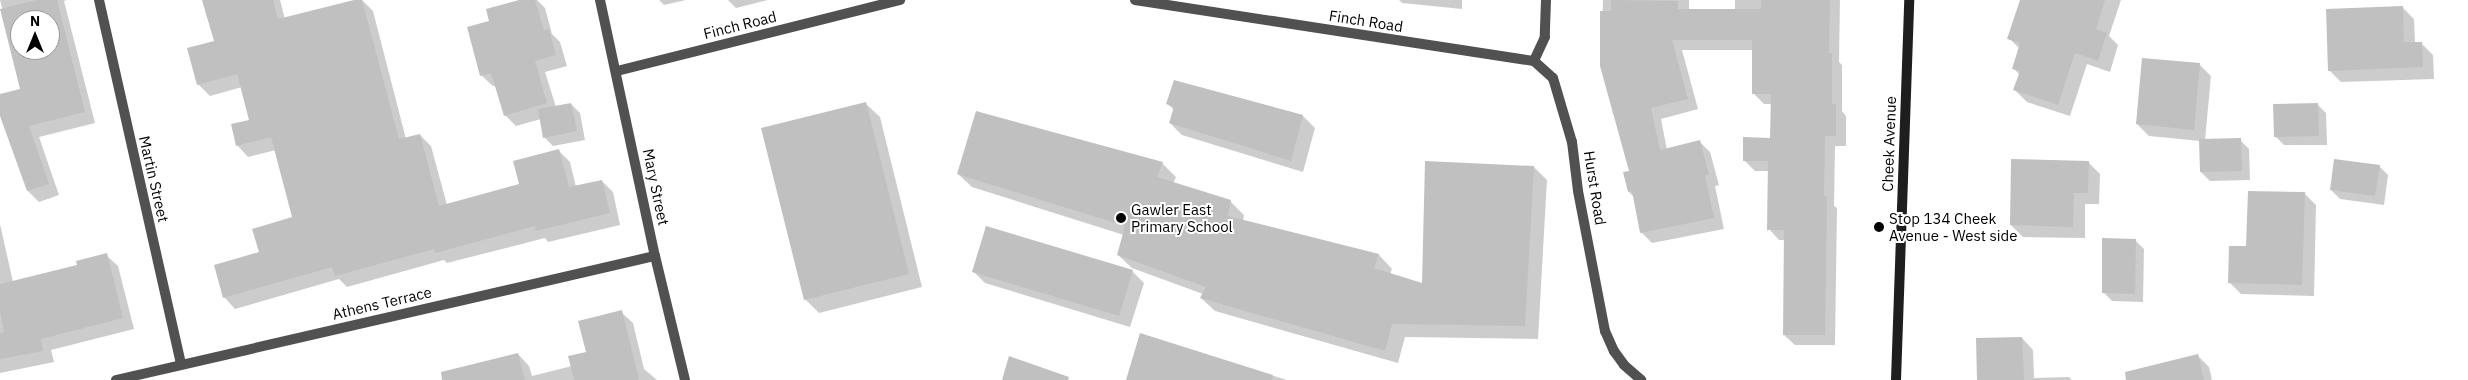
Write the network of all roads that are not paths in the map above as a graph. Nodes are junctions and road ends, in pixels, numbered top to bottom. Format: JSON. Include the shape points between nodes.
{"nodes":[{"id":1,"x":99,"y":0,"type":"edge"},
{"id":2,"x":600,"y":0,"type":"edge"},
{"id":3,"x":900,"y":0,"type":"edge"},
{"id":4,"x":1135,"y":0,"type":"edge"},
{"id":5,"x":1546,"y":0,"type":"edge"},
{"id":6,"x":1909,"y":0,"type":"edge"},
{"id":7,"x":1534,"y":61,"type":"junction"},
{"id":8,"x":617,"y":71,"type":"junction"},
{"id":9,"x":655,"y":256,"type":"junction"},
{"id":10,"x":181,"y":364,"type":"junction"},
{"id":11,"x":116,"y":380,"type":"edge"},
{"id":12,"x":685,"y":380,"type":"edge"},
{"id":13,"x":1641,"y":380,"type":"edge"},
{"id":14,"x":1896,"y":380,"type":"edge"}],
"edges":[{"from":1,"to":10,"type":"street","name":"Martin Street"},
{"from":2,"to":8,"type":"street","name":"Mary Street"},
{"from":3,"to":8,"type":"street","name":"Finch Road"},
{"from":4,"to":7,"type":"street","name":"Finch Road"},
{"from":5,"to":7,"type":"street","via":[[1545,38]]},
{"from":6,"to":14,"type":"street","name":"Cheek Avenue"},
{"from":7,"to":13,"type":"street","name":"Hurst Road","via":[[1553,78],[1572,142],[1578,191],[1605,331],[1624,366]]},
{"from":8,"to":9,"type":"street","name":"Mary Street"},
{"from":9,"to":10,"type":"street","name":"Athens Terrace"},
{"from":9,"to":12,"type":"street","name":"Mary Street"},
{"from":10,"to":11,"type":"street","name":"Athens Terrace"}]}
